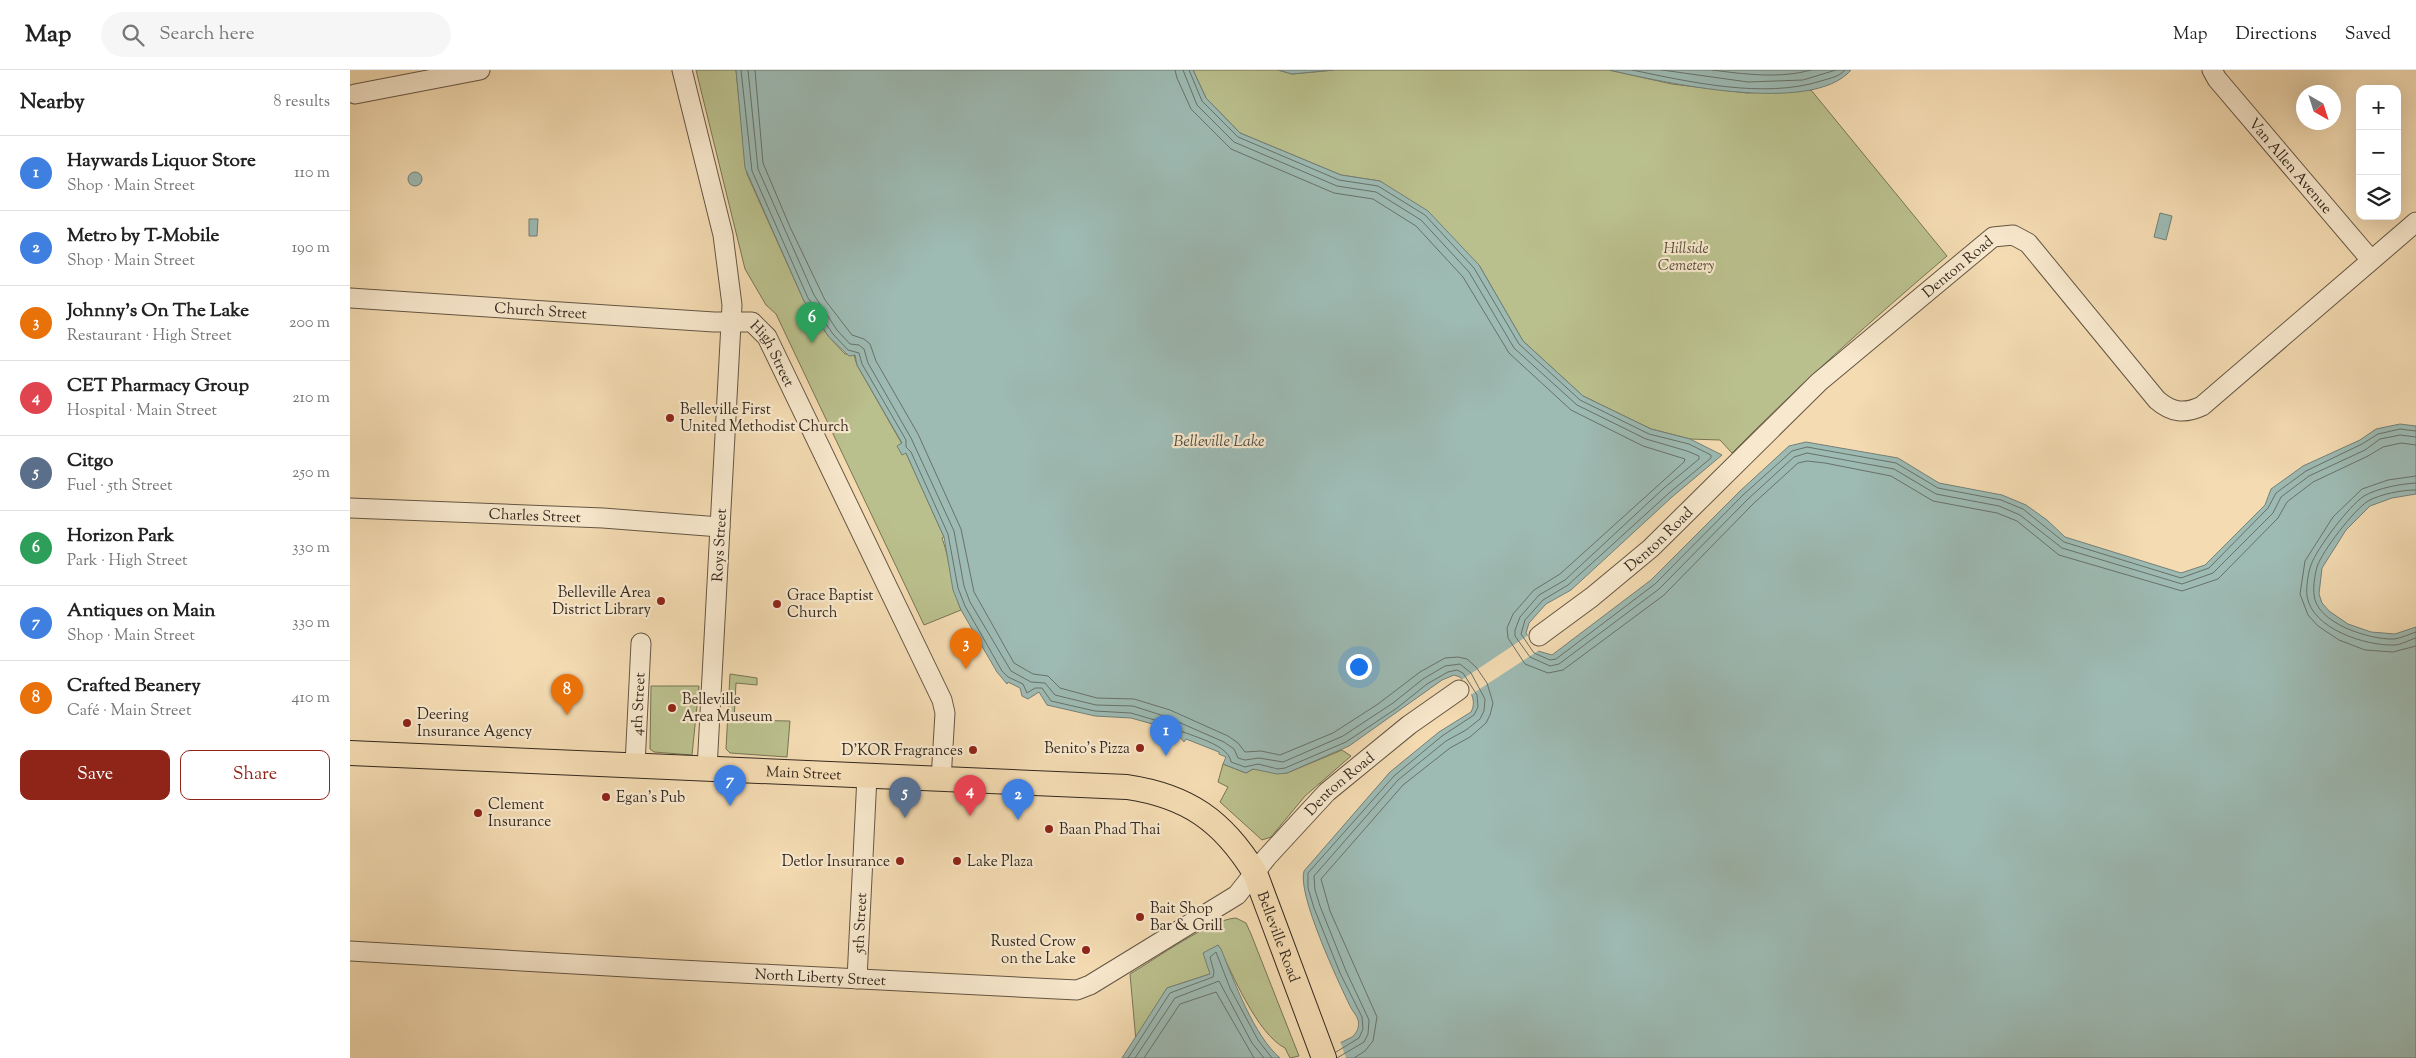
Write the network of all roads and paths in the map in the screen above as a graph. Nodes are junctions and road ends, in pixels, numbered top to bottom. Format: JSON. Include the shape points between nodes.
{"nodes":[{"id":1,"x":480,"y":70,"type":"edge"},
{"id":2,"x":682,"y":70,"type":"edge"},
{"id":3,"x":2212,"y":70,"type":"edge"},
{"id":4,"x":355,"y":94,"type":"dead end"},
{"id":5,"x":2416,"y":222,"type":"edge"},
{"id":6,"x":2371,"y":260,"type":"junction"},
{"id":7,"x":350,"y":298,"type":"edge"},
{"id":8,"x":732,"y":322,"type":"junction"},
{"id":9,"x":350,"y":508,"type":"edge"},
{"id":10,"x":720,"y":527,"type":"junction"},
{"id":11,"x":1539,"y":636,"type":"dead end"},
{"id":12,"x":641,"y":643,"type":"dead end"},
{"id":13,"x":1459,"y":690,"type":"dead end"},
{"id":14,"x":350,"y":753,"type":"edge"},
{"id":15,"x":635,"y":765,"type":"junction"},
{"id":16,"x":706,"y":769,"type":"junction"},
{"id":17,"x":867,"y":776,"type":"junction"},
{"id":18,"x":941,"y":780,"type":"junction"},
{"id":19,"x":1217,"y":825,"type":"joint"},
{"id":20,"x":1254,"y":872,"type":"junction"},
{"id":21,"x":350,"y":951,"type":"edge"},
{"id":22,"x":857,"y":979,"type":"junction"},
{"id":23,"x":1322,"y":1053,"type":"edge"}],
"edges":[{"from":1,"to":4,"type":"street"},
{"from":2,"to":8,"type":"street","name":"High Street","via":[[722,235],[729,273]]},
{"from":3,"to":6,"type":"street","name":"Van Allen Avenue"},
{"from":5,"to":6,"type":"street","name":"Denton Road"},
{"from":6,"to":11,"type":"street","name":"Denton Road","via":[[2202,406],[2179,412],[2170,410],[2158,400],[2028,244],[2013,235],[1993,237],[1819,382],[1651,548]]},
{"from":7,"to":8,"type":"street","name":"Church Street"},
{"from":8,"to":10,"type":"street","name":"Roys Street"},
{"from":8,"to":18,"type":"street","name":"High Street","via":[[752,322],[767,337],[942,700],[945,713]]},
{"from":9,"to":10,"type":"street","name":"Charles Street","via":[[629,519]]},
{"from":10,"to":16,"type":"street","name":"Roys Street"},
{"from":12,"to":15,"type":"street","name":"4th Street"},
{"from":13,"to":20,"type":"street","name":"Denton Road","via":[[1409,725],[1327,792]]},
{"from":14,"to":15,"type":"main road","name":"Main Street"},
{"from":15,"to":16,"type":"main road","name":"Main Street"},
{"from":16,"to":17,"type":"main road","name":"Main Street"},
{"from":17,"to":18,"type":"main road","name":"Main Street"},
{"from":17,"to":22,"type":"street","name":"5th Street"},
{"from":18,"to":19,"type":"main road","name":"Main Street","via":[[1142,789],[1185,804]]},
{"from":19,"to":20,"type":"main road","name":"Belleville Road","via":[[1235,842]]},
{"from":20,"to":22,"type":"street","name":"North Liberty Street","via":[[1237,895],[1077,990]]},
{"from":20,"to":23,"type":"main road","name":"Belleville Road"},
{"from":21,"to":22,"type":"street","name":"North Liberty Street"}]}
